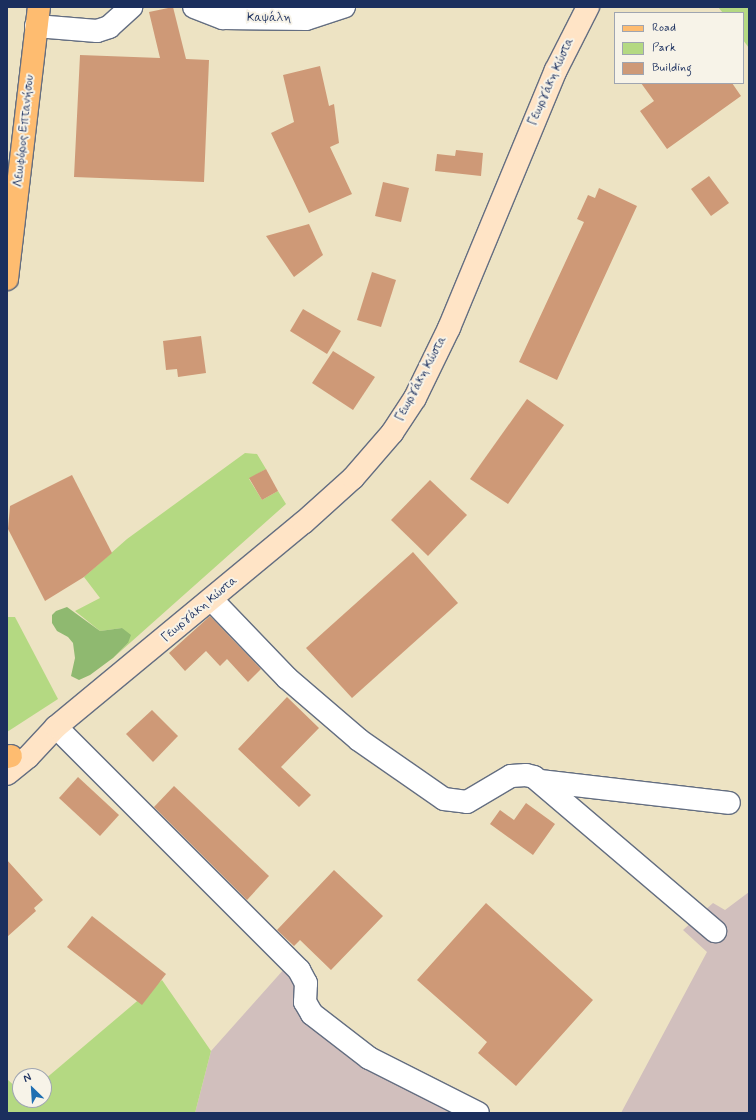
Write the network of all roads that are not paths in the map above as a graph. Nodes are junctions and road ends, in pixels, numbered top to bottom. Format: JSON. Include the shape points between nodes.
{"nodes":[{"id":1,"x":131,"y":7,"type":"edge"},
{"id":2,"x":194,"y":7,"type":"edge"},
{"id":3,"x":344,"y":7,"type":"edge"},
{"id":4,"x":588,"y":7,"type":"edge"},
{"id":5,"x":37,"y":16,"type":"edge"},
{"id":6,"x":7,"y":278,"type":"edge"},
{"id":7,"x":212,"y":600,"type":"junction"},
{"id":8,"x":49,"y":733,"type":"junction"},
{"id":9,"x":8,"y":761,"type":"edge"},
{"id":10,"x":540,"y":781,"type":"junction"},
{"id":11,"x":729,"y":803,"type":"dead end"},
{"id":12,"x":715,"y":931,"type":"dead end"},
{"id":13,"x":478,"y":1113,"type":"edge"}],
"edges":[{"from":1,"to":5,"type":"street","via":[[109,27],[97,31]]},
{"from":2,"to":3,"type":"street","name":"Καψάλη","via":[[223,18],[306,19]]},
{"from":4,"to":7,"type":"main road","name":"Γεωργάκη Κώστα","via":[[556,70],[449,328],[415,398],[392,433],[353,478]]},
{"from":5,"to":6,"type":"main road","name":"Λεωφόρος Επτανήσου"},
{"from":7,"to":8,"type":"main road","name":"Γεωργάκη Κώστα"},
{"from":7,"to":10,"type":"street","via":[[287,678],[360,740],[444,799],[451,802],[467,802],[504,779],[519,775]]},
{"from":8,"to":9,"type":"main road","name":"Γεωργάκη Κώστα"},
{"from":8,"to":13,"type":"street","via":[[299,970],[306,983],[305,1002],[312,1014],[369,1058]]},
{"from":10,"to":11,"type":"street"},
{"from":10,"to":12,"type":"street"}]}
